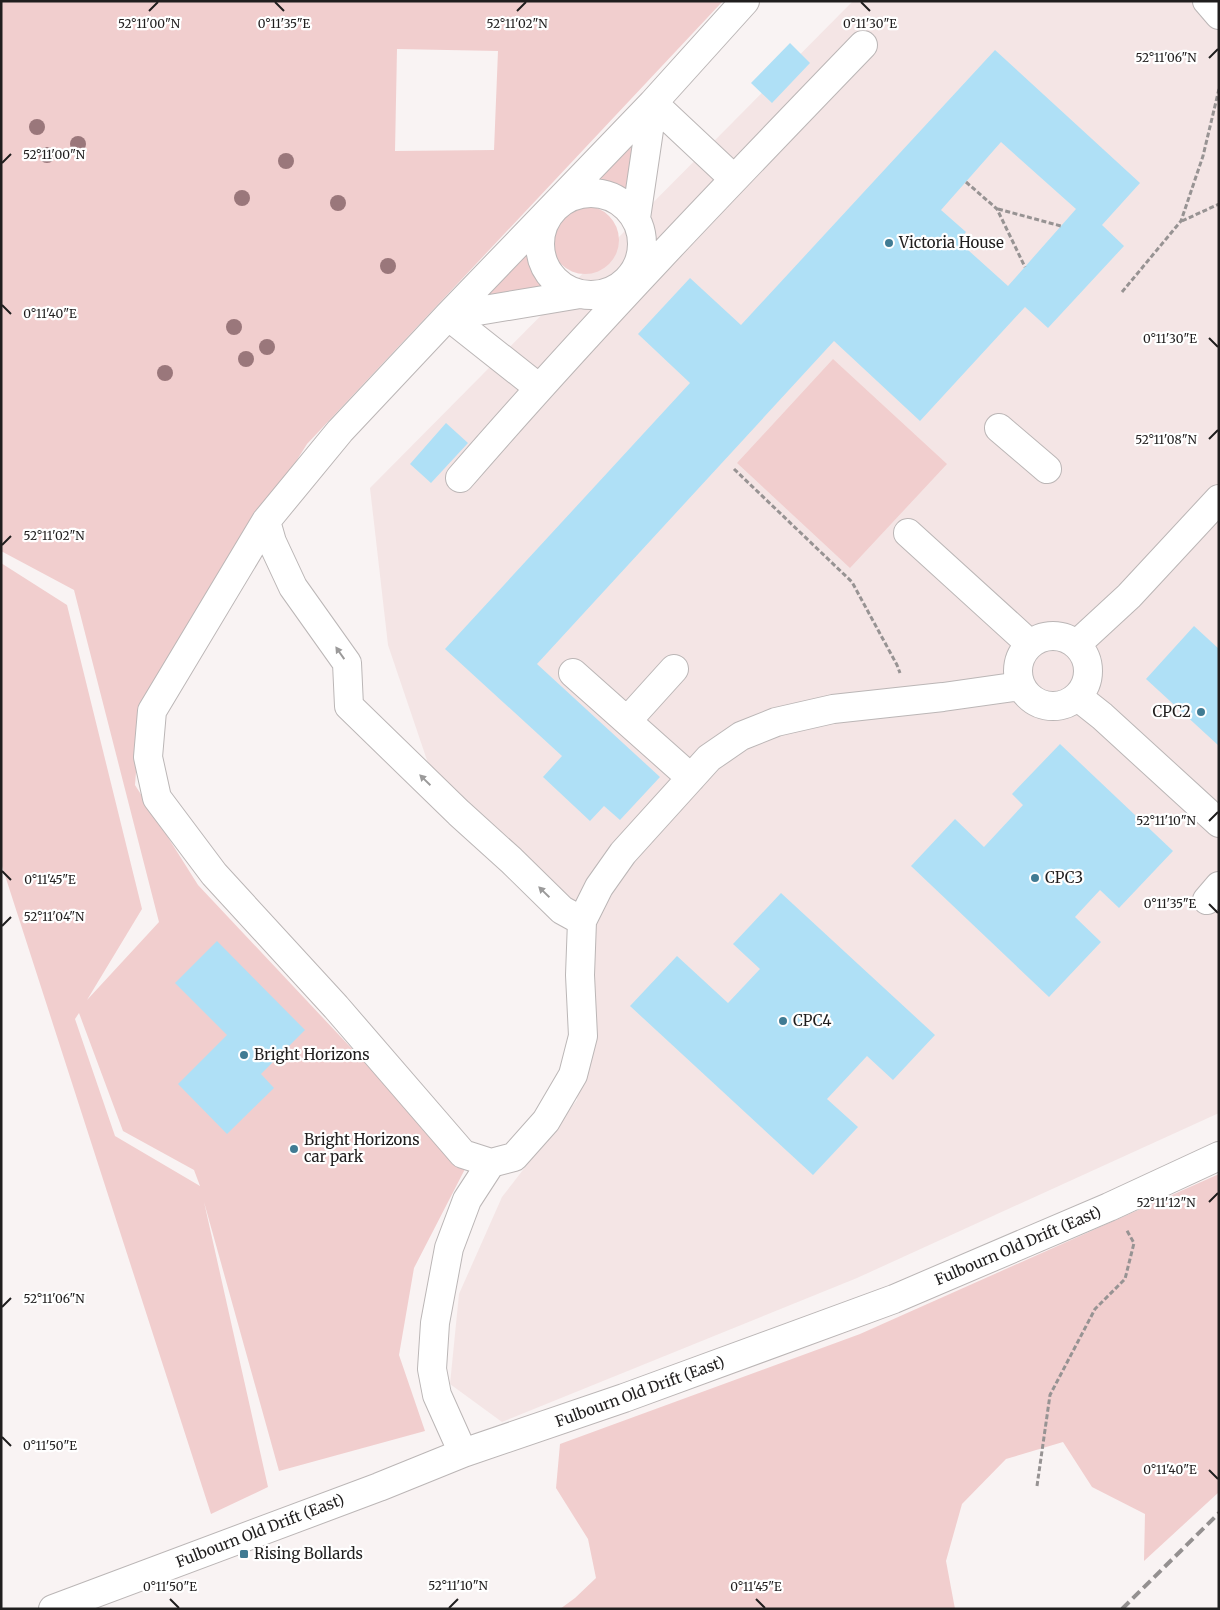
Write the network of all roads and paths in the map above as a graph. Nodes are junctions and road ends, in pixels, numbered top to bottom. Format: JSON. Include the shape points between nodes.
{"nodes":[{"id":1,"x":746,"y":1,"type":"edge"},
{"id":2,"x":1207,"y":1,"type":"edge"},
{"id":3,"x":1219,"y":15,"type":"edge"},
{"id":4,"x":863,"y":45,"type":"dead end"},
{"id":5,"x":1219,"y":89,"type":"edge"},
{"id":6,"x":653,"y":103,"type":"junction"},
{"id":7,"x":734,"y":178,"type":"junction"},
{"id":8,"x":966,"y":182,"type":"dead end"},
{"id":9,"x":1219,"y":204,"type":"edge"},
{"id":10,"x":998,"y":209,"type":"junction"},
{"id":11,"x":546,"y":215,"type":"junction"},
{"id":12,"x":636,"y":218,"type":"junction"},
{"id":13,"x":1181,"y":221,"type":"junction"},
{"id":14,"x":1061,"y":226,"type":"dead end"},
{"id":15,"x":1025,"y":266,"type":"dead end"},
{"id":16,"x":1122,"y":292,"type":"dead end"},
{"id":17,"x":580,"y":294,"type":"junction"},
{"id":18,"x":448,"y":316,"type":"junction"},
{"id":19,"x":538,"y":388,"type":"junction"},
{"id":20,"x":999,"y":428,"type":"dead end"},
{"id":21,"x":734,"y":469,"type":"dead end"},
{"id":22,"x":1047,"y":469,"type":"dead end"},
{"id":23,"x":460,"y":478,"type":"dead end"},
{"id":24,"x":1219,"y":499,"type":"edge"},
{"id":25,"x":266,"y":521,"type":"junction"},
{"id":26,"x":908,"y":533,"type":"dead end"},
{"id":27,"x":1030,"y":644,"type":"junction"},
{"id":28,"x":1077,"y":644,"type":"junction"},
{"id":29,"x":674,"y":669,"type":"dead end"},
{"id":30,"x":573,"y":673,"type":"dead end"},
{"id":31,"x":1020,"y":686,"type":"junction"},
{"id":32,"x":1078,"y":696,"type":"junction"},
{"id":33,"x":907,"y":700,"type":"junction"},
{"id":34,"x":627,"y":721,"type":"junction"},
{"id":35,"x":691,"y":778,"type":"junction"},
{"id":36,"x":1219,"y":823,"type":"edge"},
{"id":37,"x":582,"y":921,"type":"junction"},
{"id":38,"x":1219,"y":1156,"type":"edge"},
{"id":39,"x":491,"y":1163,"type":"junction"},
{"id":40,"x":1109,"y":1207,"type":"junction"},
{"id":41,"x":463,"y":1454,"type":"junction"},
{"id":42,"x":1037,"y":1486,"type":"dead end"},
{"id":43,"x":53,"y":1609,"type":"edge"}],
"edges":[{"from":1,"to":6,"type":"street"},
{"from":2,"to":3,"type":"street"},
{"from":4,"to":7,"type":"street"},
{"from":5,"to":13,"type":"path","via":[[1203,156]]},
{"from":6,"to":7,"type":"street"},
{"from":6,"to":11,"type":"street"},
{"from":6,"to":12,"type":"street"},
{"from":7,"to":19,"type":"street"},
{"from":8,"to":10,"type":"path"},
{"from":9,"to":13,"type":"path"},
{"from":10,"to":14,"type":"path"},
{"from":10,"to":15,"type":"path"},
{"from":11,"to":12,"type":"street","via":[[562,201],[584,192],[602,193],[625,204]]},
{"from":11,"to":17,"type":"street","via":[[540,248],[544,266],[563,288]]},
{"from":11,"to":18,"type":"street"},
{"from":12,"to":17,"type":"street","via":[[642,236],[642,254],[631,277],[617,289],[598,295]]},
{"from":13,"to":16,"type":"path"},
{"from":17,"to":18,"type":"street"},
{"from":18,"to":19,"type":"street"},
{"from":18,"to":25,"type":"street","via":[[340,431]]},
{"from":19,"to":23,"type":"street"},
{"from":20,"to":22,"type":"street"},
{"from":21,"to":33,"type":"path","via":[[852,582],[897,665]]},
{"from":24,"to":28,"type":"street","via":[[1129,596]]},
{"from":37,"to":25,"type":"street","one_way":true,"via":[[562,910],[349,706],[347,663],[293,587]]},
{"from":25,"to":39,"type":"street","via":[[152,710],[148,757],[157,798],[214,874],[336,1007],[463,1154]]},
{"from":26,"to":27,"type":"street"},
{"from":27,"to":28,"type":"street","via":[[1049,636],[1062,636]]},
{"from":27,"to":31,"type":"street","via":[[1023,652],[1018,668]]},
{"from":28,"to":32,"type":"street","via":[[1089,667],[1087,681]]},
{"from":29,"to":34,"type":"street"},
{"from":30,"to":34,"type":"street"},
{"from":31,"to":32,"type":"street","via":[[1029,697],[1044,706],[1060,706]]},
{"from":31,"to":33,"type":"street"},
{"from":32,"to":36,"type":"street"},
{"from":33,"to":35,"type":"street","via":[[832,709],[776,722],[741,736],[709,758]]},
{"from":34,"to":35,"type":"street"},
{"from":35,"to":37,"type":"street","via":[[623,852],[599,887]]},
{"from":37,"to":39,"type":"street","via":[[583,1036],[573,1075],[546,1121],[514,1156]]},
{"from":38,"to":40,"type":"street","name":"Fulbourn Old Drift (East)"},
{"from":39,"to":41,"type":"street","via":[[467,1200],[449,1248],[435,1323],[432,1369],[436,1395]]},
{"from":40,"to":41,"type":"street","name":"Fulbourn Old Drift (East)","via":[[894,1300]]},
{"from":40,"to":42,"type":"path","via":[[1134,1243],[1125,1278],[1095,1309],[1050,1395]]},
{"from":41,"to":43,"type":"street","name":"Fulbourn Old Drift (East)"}]}
